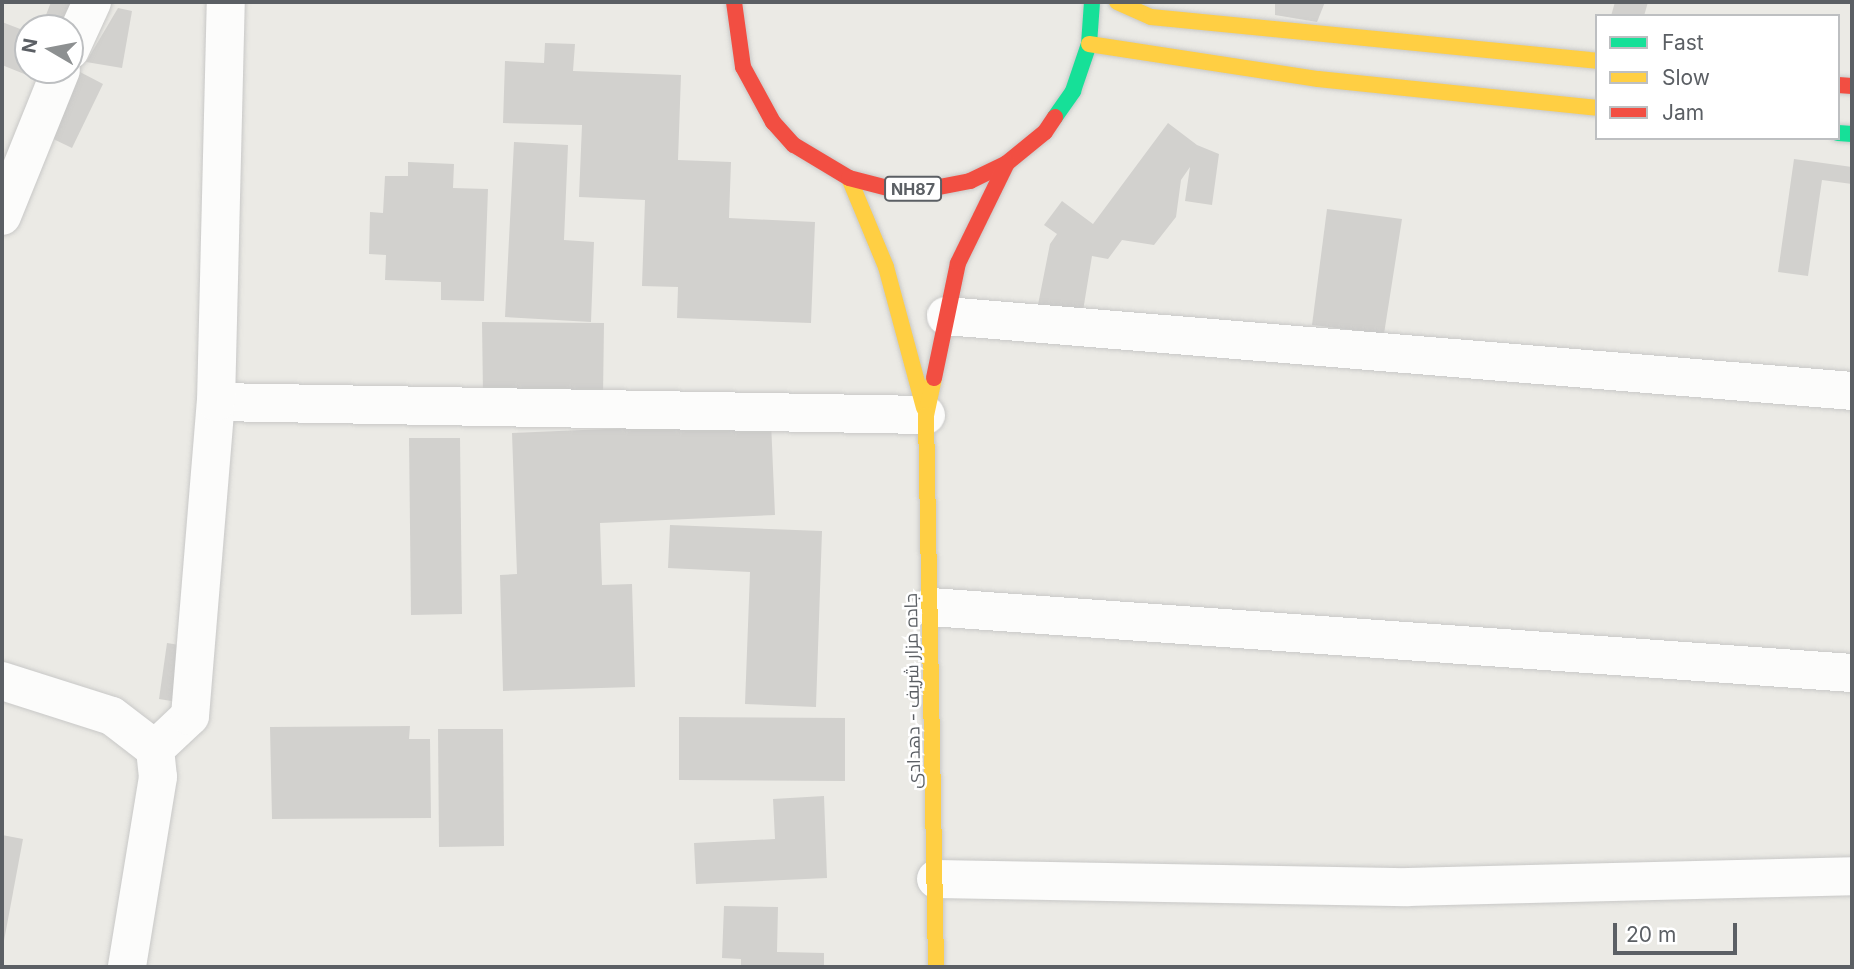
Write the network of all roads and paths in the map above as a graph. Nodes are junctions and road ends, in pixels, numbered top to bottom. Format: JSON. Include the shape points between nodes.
{"nodes":[{"id":1,"x":92,"y":2,"type":"edge"},
{"id":2,"x":226,"y":2,"type":"edge"},
{"id":3,"x":1092,"y":2,"type":"edge"},
{"id":4,"x":1117,"y":2,"type":"edge"},
{"id":5,"x":730,"y":3,"type":"edge"},
{"id":6,"x":1156,"y":10,"type":"edge"},
{"id":7,"x":84,"y":19,"type":"edge"},
{"id":8,"x":1089,"y":44,"type":"junction"},
{"id":9,"x":1595,"y":61,"type":"edge"},
{"id":10,"x":55,"y":84,"type":"edge"},
{"id":11,"x":1595,"y":108,"type":"edge"},
{"id":12,"x":1007,"y":163,"type":"junction"},
{"id":13,"x":849,"y":178,"type":"junction"},
{"id":14,"x":2,"y":216,"type":"edge"},
{"id":15,"x":946,"y":316,"type":"junction"},
{"id":16,"x":1852,"y":391,"type":"edge"},
{"id":17,"x":216,"y":402,"type":"junction"},
{"id":18,"x":926,"y":415,"type":"junction"},
{"id":19,"x":930,"y":607,"type":"junction"},
{"id":20,"x":1852,"y":673,"type":"edge"},
{"id":21,"x":2,"y":681,"type":"edge"},
{"id":22,"x":155,"y":749,"type":"junction"},
{"id":23,"x":1852,"y":876,"type":"edge"},
{"id":24,"x":936,"y":879,"type":"junction"},
{"id":25,"x":127,"y":967,"type":"edge"},
{"id":26,"x":936,"y":967,"type":"edge"}],
"edges":[{"from":1,"to":7,"type":"street"},
{"from":2,"to":17,"type":"street"},
{"from":3,"to":8,"type":"main road","number":"NH87"},
{"from":4,"to":6,"type":"main road"},
{"from":5,"to":13,"type":"main road","number":"NH87","via":[[743,67],[773,122],[794,145]]},
{"from":6,"to":9,"type":"main road"},
{"from":8,"to":11,"type":"main road","via":[[1318,79]]},
{"from":8,"to":12,"type":"main road","number":"NH87","via":[[1073,91],[1045,132]]},
{"from":10,"to":14,"type":"street"},
{"from":12,"to":13,"type":"main road","number":"NH87","via":[[970,181],[929,190],[888,188]]},
{"from":12,"to":15,"type":"main road","number":"NH87","via":[[958,263]]},
{"from":13,"to":18,"type":"main road","number":"NH87","via":[[886,267]]},
{"from":15,"to":16,"type":"street"},
{"from":15,"to":18,"type":"main road","number":"NH87"},
{"from":17,"to":18,"type":"street"},
{"from":17,"to":22,"type":"street","via":[[190,716]]},
{"from":18,"to":19,"type":"main road","name":"جاده مزار شریف - دهدادی","number":"NH87"},
{"from":19,"to":20,"type":"street"},
{"from":19,"to":24,"type":"main road","name":"جاده مزار شریف - دهدادی","number":"NH87"},
{"from":21,"to":22,"type":"street","via":[[112,716]]},
{"from":22,"to":25,"type":"street","via":[[158,777]]},
{"from":23,"to":24,"type":"street","via":[[1408,887]]},
{"from":24,"to":26,"type":"main road","name":"جاده مزار شریف - دهدادی","number":"NH87"}]}
